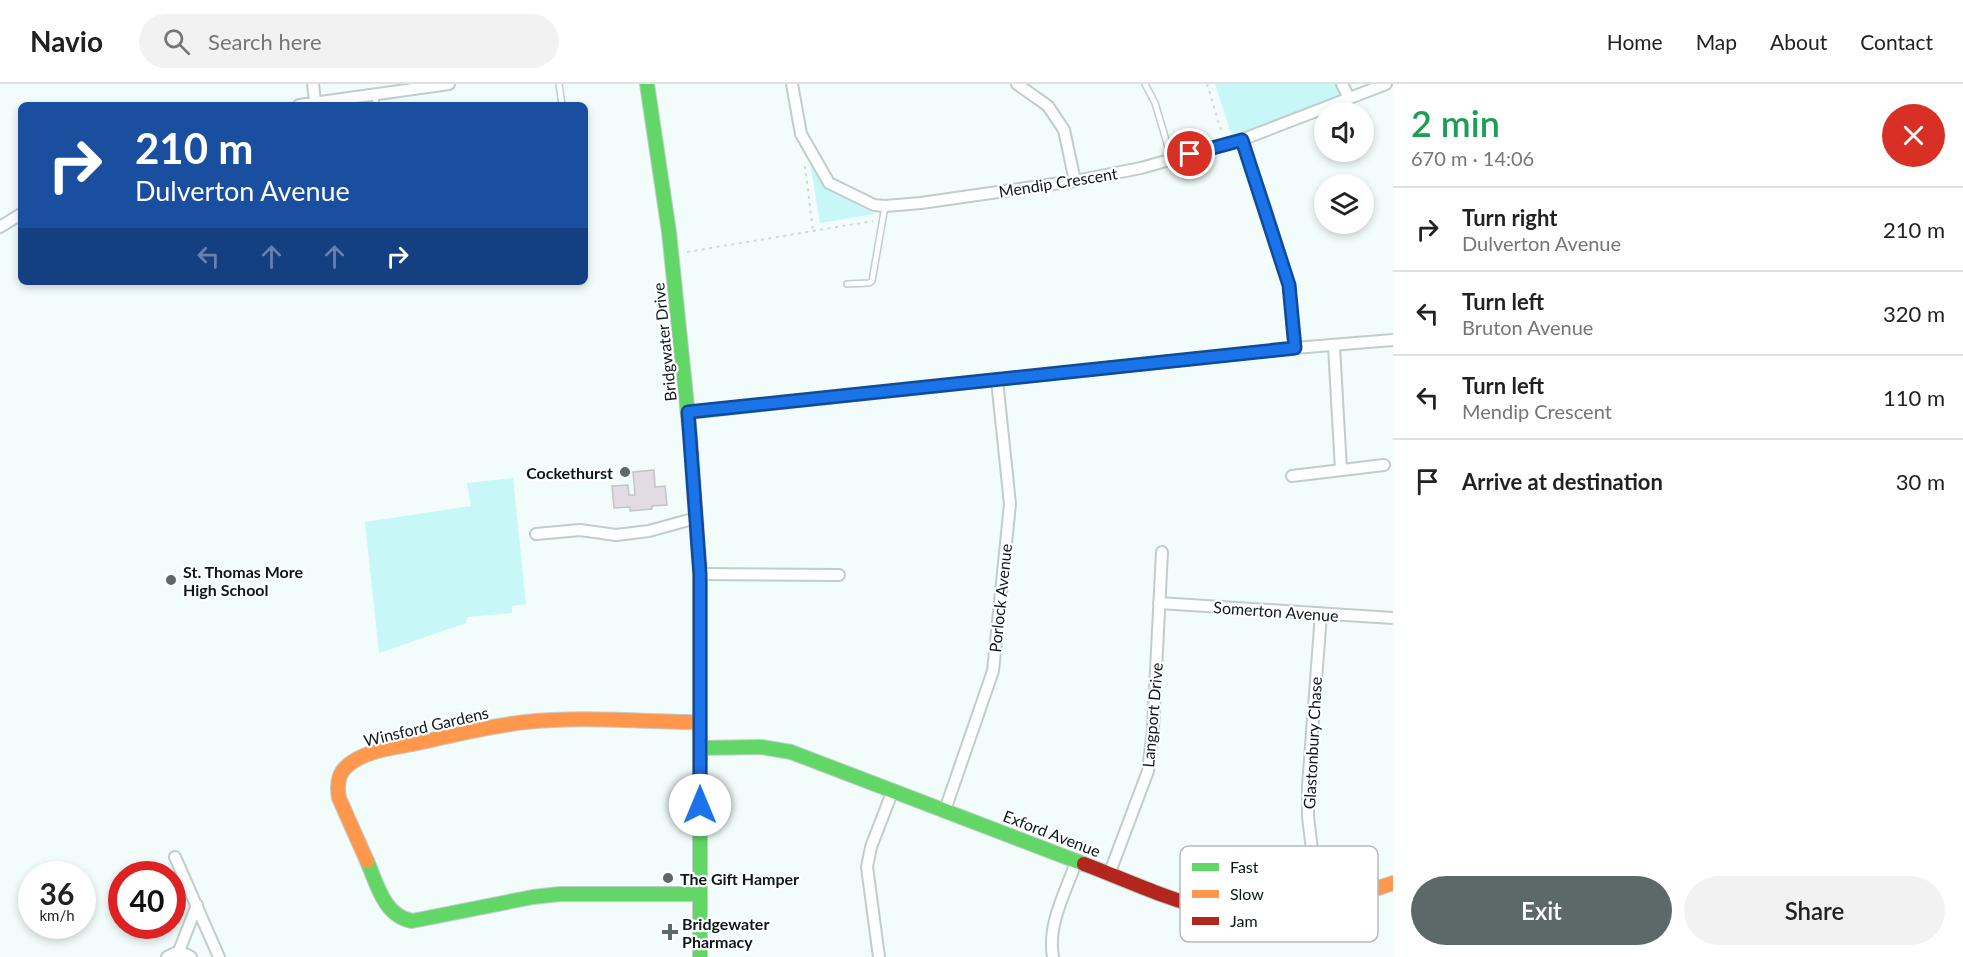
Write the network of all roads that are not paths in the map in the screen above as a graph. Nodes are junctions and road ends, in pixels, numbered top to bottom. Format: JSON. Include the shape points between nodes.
{"nodes":[{"id":1,"x":313,"y":84,"type":"edge"},
{"id":2,"x":449,"y":84,"type":"edge"},
{"id":3,"x":559,"y":84,"type":"edge"},
{"id":4,"x":647,"y":84,"type":"edge"},
{"id":5,"x":792,"y":84,"type":"edge"},
{"id":6,"x":1017,"y":84,"type":"edge"},
{"id":7,"x":1145,"y":84,"type":"edge"},
{"id":8,"x":1342,"y":84,"type":"edge"},
{"id":9,"x":1386,"y":84,"type":"edge"},
{"id":10,"x":1349,"y":98,"type":"junction"},
{"id":11,"x":375,"y":100,"type":"edge"},
{"id":12,"x":315,"y":102,"type":"joint"},
{"id":13,"x":562,"y":102,"type":"edge"},
{"id":14,"x":1242,"y":140,"type":"junction"},
{"id":15,"x":1172,"y":159,"type":"junction"},
{"id":16,"x":1075,"y":181,"type":"junction"},
{"id":17,"x":885,"y":206,"type":"junction"},
{"id":18,"x":18,"y":216,"type":"edge"},
{"id":19,"x":0,"y":227,"type":"edge"},
{"id":20,"x":847,"y":284,"type":"dead end"},
{"id":21,"x":1393,"y":340,"type":"edge"},
{"id":22,"x":1334,"y":346,"type":"junction"},
{"id":23,"x":1295,"y":348,"type":"junction"},
{"id":24,"x":997,"y":380,"type":"junction"},
{"id":25,"x":688,"y":412,"type":"junction"},
{"id":26,"x":1384,"y":465,"type":"dead end"},
{"id":27,"x":1341,"y":470,"type":"junction"},
{"id":28,"x":1292,"y":476,"type":"dead end"},
{"id":29,"x":696,"y":518,"type":"junction"},
{"id":30,"x":536,"y":534,"type":"dead end"},
{"id":31,"x":1162,"y":552,"type":"dead end"},
{"id":32,"x":700,"y":574,"type":"junction"},
{"id":33,"x":839,"y":575,"type":"dead end"},
{"id":34,"x":1160,"y":603,"type":"junction"},
{"id":35,"x":1321,"y":614,"type":"junction"},
{"id":36,"x":1393,"y":618,"type":"edge"},
{"id":37,"x":700,"y":722,"type":"junction"},
{"id":38,"x":700,"y":748,"type":"junction"},
{"id":39,"x":893,"y":790,"type":"junction"},
{"id":40,"x":945,"y":810,"type":"junction"},
{"id":41,"x":1312,"y":846,"type":"edge"},
{"id":42,"x":176,"y":857,"type":"dead end"},
{"id":43,"x":1077,"y":860,"type":"junction"},
{"id":44,"x":1110,"y":872,"type":"junction"},
{"id":45,"x":1393,"y":883,"type":"edge"},
{"id":46,"x":1378,"y":888,"type":"edge"},
{"id":47,"x":699,"y":894,"type":"junction"},
{"id":48,"x":1180,"y":900,"type":"edge"},
{"id":49,"x":197,"y":905,"type":"junction"},
{"id":50,"x":179,"y":951,"type":"junction"},
{"id":51,"x":167,"y":957,"type":"edge"},
{"id":52,"x":191,"y":957,"type":"edge"},
{"id":53,"x":219,"y":957,"type":"edge"},
{"id":54,"x":700,"y":957,"type":"edge"},
{"id":55,"x":879,"y":957,"type":"edge"},
{"id":56,"x":1053,"y":957,"type":"edge"}],
"edges":[{"from":1,"to":12,"type":"street"},
{"from":2,"to":11,"type":"street"},
{"from":3,"to":13,"type":"lane"},
{"from":4,"to":25,"type":"street","name":"Bridgwater Drive"},
{"from":5,"to":17,"type":"street","name":"Mendip Crescent","via":[[801,134],[829,183],[874,205]]},
{"from":6,"to":16,"type":"street","via":[[1048,106],[1064,130]]},
{"from":7,"to":15,"type":"lane"},
{"from":8,"to":10,"type":"street"},
{"from":9,"to":10,"type":"street","name":"Mendip Crescent"},
{"from":10,"to":14,"type":"street","name":"Mendip Crescent"},
{"from":11,"to":12,"type":"street"},
{"from":14,"to":15,"type":"street","name":"Mendip Crescent"},
{"from":14,"to":23,"type":"street","via":[[1289,285]]},
{"from":15,"to":16,"type":"street","name":"Mendip Crescent"},
{"from":16,"to":17,"type":"street","name":"Mendip Crescent"},
{"from":17,"to":20,"type":"lane","via":[[872,281]]},
{"from":18,"to":19,"type":"street"},
{"from":21,"to":22,"type":"street"},
{"from":22,"to":23,"type":"street"},
{"from":22,"to":27,"type":"street"},
{"from":23,"to":24,"type":"street"},
{"from":24,"to":25,"type":"street"},
{"from":24,"to":40,"type":"street","name":"Porlock Avenue","via":[[1010,504],[993,671]]},
{"from":25,"to":29,"type":"street","name":"Bridgwater Drive"},
{"from":26,"to":27,"type":"street"},
{"from":27,"to":28,"type":"street"},
{"from":29,"to":30,"type":"street","via":[[616,535],[580,530]]},
{"from":29,"to":32,"type":"street","name":"Bridgwater Drive"},
{"from":31,"to":34,"type":"street","name":"Langport Drive"},
{"from":32,"to":33,"type":"street"},
{"from":32,"to":37,"type":"street","name":"Bridgwater Drive"},
{"from":34,"to":35,"type":"street","name":"Somerton Avenue"},
{"from":34,"to":44,"type":"street","name":"Langport Drive","via":[[1148,771]]},
{"from":35,"to":36,"type":"street","name":"Somerton Avenue"},
{"from":35,"to":41,"type":"street","name":"Glastonbury Chase","via":[[1308,786]]},
{"from":37,"to":38,"type":"street","name":"Bridgwater Drive"},
{"from":37,"to":47,"type":"street","name":"Winsford Gardens","via":[[545,721],[501,725],[382,750],[351,762],[343,770],[337,788],[388,908],[406,921],[560,894]]},
{"from":38,"to":39,"type":"street","name":"Exford Avenue","via":[[761,747],[791,752]]},
{"from":38,"to":47,"type":"street","name":"Bridgwater Drive"},
{"from":39,"to":40,"type":"street","name":"Exford Avenue"},
{"from":39,"to":55,"type":"street","via":[[867,867]]},
{"from":40,"to":43,"type":"street","name":"Exford Avenue"},
{"from":42,"to":49,"type":"street"},
{"from":43,"to":44,"type":"street","name":"Exford Avenue"},
{"from":43,"to":56,"type":"street","via":[[1052,927]]},
{"from":44,"to":48,"type":"street","name":"Exford Avenue"},
{"from":45,"to":46,"type":"street","name":"Exford Avenue"},
{"from":47,"to":54,"type":"street","name":"Bridgwater Drive"},
{"from":49,"to":50,"type":"street"},
{"from":49,"to":53,"type":"street"},
{"from":50,"to":51,"type":"street"},
{"from":50,"to":52,"type":"street"}]}
